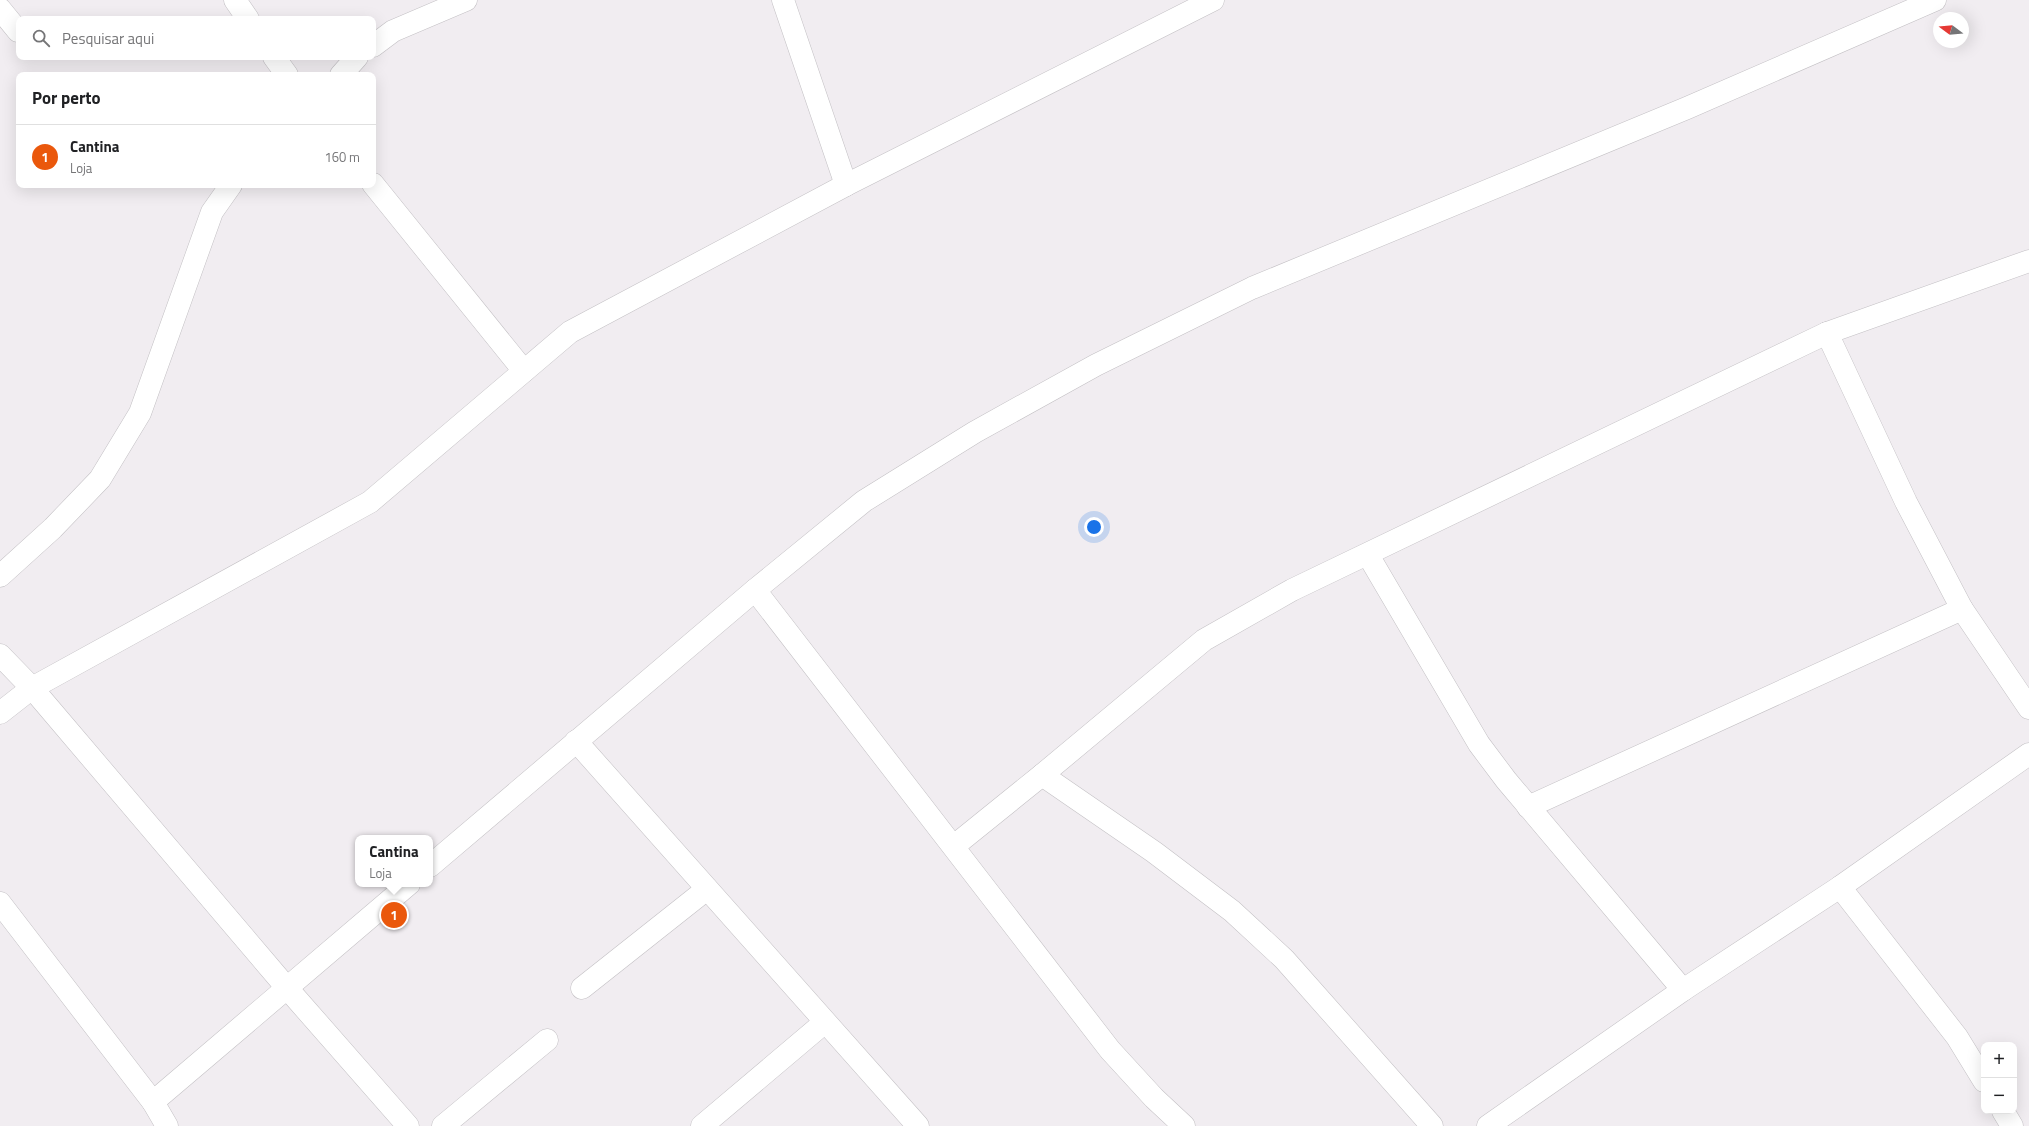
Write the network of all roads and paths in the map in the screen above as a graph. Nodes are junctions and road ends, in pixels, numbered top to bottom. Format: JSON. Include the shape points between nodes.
{"nodes":[{"id":1,"x":235,"y":0,"type":"edge"},
{"id":2,"x":466,"y":0,"type":"edge"},
{"id":3,"x":783,"y":0,"type":"edge"},
{"id":4,"x":1213,"y":0,"type":"edge"},
{"id":5,"x":1935,"y":0,"type":"edge"},
{"id":6,"x":0,"y":9,"type":"edge"},
{"id":7,"x":246,"y":16,"type":"edge"},
{"id":8,"x":16,"y":29,"type":"edge"},
{"id":9,"x":376,"y":44,"type":"edge"},
{"id":10,"x":276,"y":60,"type":"edge"},
{"id":11,"x":354,"y":60,"type":"edge"},
{"id":12,"x":285,"y":72,"type":"edge"},
{"id":13,"x":344,"y":72,"type":"edge"},
{"id":14,"x":846,"y":184,"type":"junction"},
{"id":15,"x":228,"y":188,"type":"edge"},
{"id":16,"x":376,"y":188,"type":"edge"},
{"id":17,"x":2029,"y":262,"type":"edge"},
{"id":18,"x":1827,"y":333,"type":"junction"},
{"id":19,"x":524,"y":371,"type":"junction"},
{"id":20,"x":1368,"y":555,"type":"junction"},
{"id":21,"x":0,"y":576,"type":"edge"},
{"id":22,"x":755,"y":590,"type":"junction"},
{"id":23,"x":1962,"y":609,"type":"junction"},
{"id":24,"x":0,"y":654,"type":"edge"},
{"id":25,"x":32,"y":688,"type":"junction"},
{"id":26,"x":2029,"y":708,"type":"edge"},
{"id":27,"x":0,"y":713,"type":"edge"},
{"id":28,"x":576,"y":741,"type":"junction"},
{"id":29,"x":2029,"y":754,"type":"edge"},
{"id":30,"x":1042,"y":775,"type":"junction"},
{"id":31,"x":1528,"y":807,"type":"junction"},
{"id":32,"x":954,"y":846,"type":"junction"},
{"id":33,"x":433,"y":863,"type":"edge"},
{"id":34,"x":405,"y":887,"type":"edge"},
{"id":35,"x":1840,"y":887,"type":"junction"},
{"id":36,"x":707,"y":889,"type":"junction"},
{"id":37,"x":0,"y":903,"type":"edge"},
{"id":38,"x":287,"y":988,"type":"junction"},
{"id":39,"x":582,"y":988,"type":"dead end"},
{"id":40,"x":1683,"y":990,"type":"junction"},
{"id":41,"x":825,"y":1022,"type":"junction"},
{"id":42,"x":548,"y":1040,"type":"dead end"},
{"id":43,"x":1982,"y":1078,"type":"edge"},
{"id":44,"x":153,"y":1102,"type":"junction"},
{"id":45,"x":2005,"y":1114,"type":"edge"},
{"id":46,"x":167,"y":1126,"type":"edge"},
{"id":47,"x":408,"y":1126,"type":"edge"},
{"id":48,"x":443,"y":1126,"type":"edge"},
{"id":49,"x":702,"y":1126,"type":"edge"},
{"id":50,"x":918,"y":1126,"type":"edge"},
{"id":51,"x":1184,"y":1126,"type":"edge"},
{"id":52,"x":1432,"y":1126,"type":"edge"},
{"id":53,"x":1488,"y":1126,"type":"edge"},
{"id":54,"x":2012,"y":1126,"type":"edge"}],
"edges":[{"from":1,"to":7,"type":"street"},
{"from":2,"to":9,"type":"street","via":[[393,31]]},
{"from":3,"to":14,"type":"street"},
{"from":4,"to":14,"type":"street"},
{"from":5,"to":22,"type":"street","via":[[1687,108],[1252,288],[1096,365],[975,432],[864,501]]},
{"from":6,"to":8,"type":"street"},
{"from":10,"to":12,"type":"street"},
{"from":11,"to":13,"type":"street"},
{"from":14,"to":19,"type":"street","via":[[570,332]]},
{"from":15,"to":21,"type":"street","via":[[212,212],[140,413],[100,479],[53,528]]},
{"from":16,"to":19,"type":"street"},
{"from":17,"to":18,"type":"street"},
{"from":18,"to":20,"type":"street"},
{"from":18,"to":23,"type":"street","via":[[1906,502]]},
{"from":19,"to":25,"type":"street","via":[[370,502]]},
{"from":20,"to":30,"type":"street","via":[[1292,590],[1204,640]]},
{"from":20,"to":31,"type":"street","via":[[1479,744]]},
{"from":22,"to":28,"type":"street"},
{"from":22,"to":32,"type":"street"},
{"from":23,"to":26,"type":"street"},
{"from":23,"to":31,"type":"street"},
{"from":24,"to":25,"type":"street"},
{"from":25,"to":27,"type":"street"},
{"from":25,"to":38,"type":"street"},
{"from":28,"to":33,"type":"street"},
{"from":28,"to":36,"type":"street"},
{"from":29,"to":35,"type":"street"},
{"from":30,"to":32,"type":"street"},
{"from":30,"to":52,"type":"street","via":[[1154,852],[1232,911],[1284,959]]},
{"from":31,"to":40,"type":"street"},
{"from":32,"to":51,"type":"street","via":[[1110,1050]]},
{"from":34,"to":38,"type":"street"},
{"from":35,"to":40,"type":"street"},
{"from":35,"to":43,"type":"street","via":[[1957,1037]]},
{"from":36,"to":39,"type":"street"},
{"from":36,"to":41,"type":"street"},
{"from":37,"to":44,"type":"street"},
{"from":38,"to":44,"type":"street"},
{"from":38,"to":47,"type":"street"},
{"from":40,"to":53,"type":"street"},
{"from":41,"to":49,"type":"street"},
{"from":41,"to":50,"type":"street"},
{"from":42,"to":48,"type":"street"},
{"from":44,"to":46,"type":"street"},
{"from":45,"to":54,"type":"street"}]}
